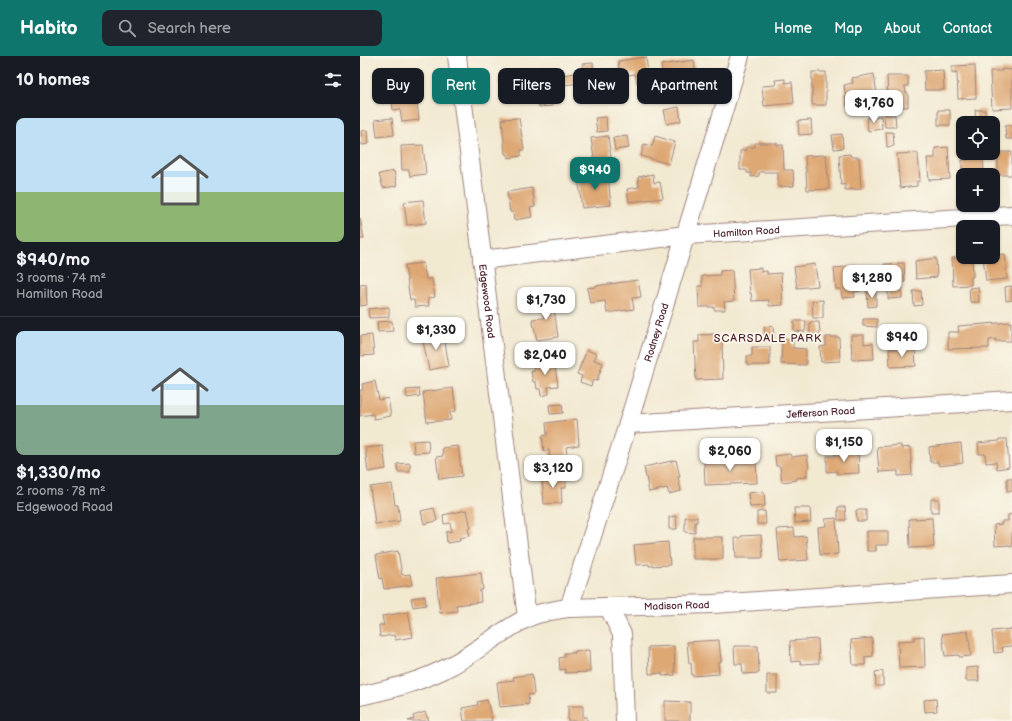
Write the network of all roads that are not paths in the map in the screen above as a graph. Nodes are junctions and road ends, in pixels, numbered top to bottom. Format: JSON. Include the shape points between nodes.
{"nodes":[{"id":1,"x":457,"y":56,"type":"edge"},
{"id":2,"x":740,"y":56,"type":"edge"},
{"id":3,"x":1012,"y":215,"type":"edge"},
{"id":4,"x":686,"y":235,"type":"junction"},
{"id":5,"x":482,"y":260,"type":"junction"},
{"id":6,"x":1012,"y":400,"type":"edge"},
{"id":7,"x":628,"y":424,"type":"junction"},
{"id":8,"x":1012,"y":584,"type":"edge"},
{"id":9,"x":569,"y":608,"type":"junction"},
{"id":10,"x":609,"y":608,"type":"junction"},
{"id":11,"x":527,"y":618,"type":"junction"},
{"id":12,"x":360,"y":696,"type":"edge"},
{"id":13,"x":625,"y":721,"type":"edge"}],
"edges":[{"from":1,"to":5,"type":"street","name":"Edgewood Road"},
{"from":2,"to":4,"type":"street","name":"Rodney Road"},
{"from":3,"to":4,"type":"street","name":"Hamilton Road"},
{"from":4,"to":5,"type":"street","name":"Hamilton Road"},
{"from":4,"to":7,"type":"street","name":"Rodney Road"},
{"from":5,"to":11,"type":"street","name":"Edgewood Road"},
{"from":6,"to":7,"type":"street","name":"Jefferson Road"},
{"from":7,"to":9,"type":"street","name":"Rodney Road"},
{"from":8,"to":10,"type":"street","name":"Madison Road","via":[[713,604]]},
{"from":9,"to":10,"type":"street","name":"Madison Road"},
{"from":9,"to":11,"type":"street","name":"Madison Road"},
{"from":10,"to":13,"type":"street","via":[[622,634]]},
{"from":11,"to":12,"type":"street","name":"Madison Road","via":[[451,666],[428,676]]}]}
